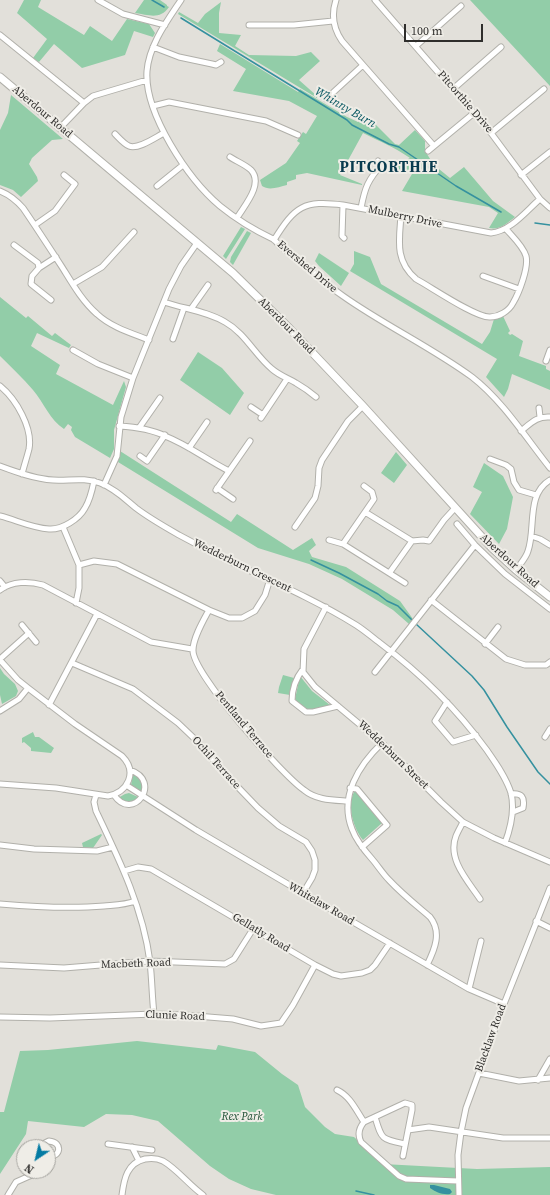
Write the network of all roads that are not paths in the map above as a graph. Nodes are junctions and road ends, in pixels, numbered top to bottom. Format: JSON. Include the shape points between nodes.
{"nodes":[{"id":1,"x":98,"y":0,"type":"edge"},
{"id":2,"x":181,"y":0,"type":"edge"},
{"id":3,"x":336,"y":0,"type":"edge"},
{"id":4,"x":377,"y":1,"type":"edge"},
{"id":5,"x":461,"y":6,"type":"dead end"},
{"id":6,"x":333,"y":21,"type":"junction"},
{"id":7,"x":165,"y":25,"type":"junction"},
{"id":8,"x":249,"y":26,"type":"dead end"},
{"id":9,"x":0,"y":35,"type":"edge"},
{"id":10,"x":416,"y":46,"type":"junction"},
{"id":11,"x":153,"y":47,"type":"junction"},
{"id":12,"x":501,"y":47,"type":"dead end"},
{"id":13,"x":221,"y":62,"type":"dead end"},
{"id":14,"x":363,"y":65,"type":"junction"},
{"id":15,"x":0,"y":77,"type":"edge"},
{"id":16,"x":147,"y":80,"type":"junction"},
{"id":17,"x":454,"y":89,"type":"junction"},
{"id":18,"x":544,"y":89,"type":"dead end"},
{"id":19,"x":326,"y":98,"type":"dead end"},
{"id":20,"x":84,"y":103,"type":"junction"},
{"id":21,"x":153,"y":106,"type":"junction"},
{"id":22,"x":474,"y":113,"type":"junction"},
{"id":23,"x":60,"y":128,"type":"junction"},
{"id":24,"x":164,"y":132,"type":"junction"},
{"id":25,"x":491,"y":133,"type":"junction"},
{"id":26,"x":115,"y":134,"type":"dead end"},
{"id":27,"x":298,"y":135,"type":"dead end"},
{"id":28,"x":434,"y":146,"type":"junction"},
{"id":29,"x":428,"y":151,"type":"dead end"},
{"id":30,"x":550,"y":152,"type":"edge"},
{"id":31,"x":230,"y":157,"type":"dead end"},
{"id":32,"x":382,"y":164,"type":"dead end"},
{"id":33,"x":183,"y":165,"type":"junction"},
{"id":34,"x":521,"y":174,"type":"junction"},
{"id":35,"x":64,"y":175,"type":"dead end"},
{"id":36,"x":157,"y":186,"type":"dead end"},
{"id":37,"x":0,"y":191,"type":"edge"},
{"id":38,"x":540,"y":199,"type":"junction"},
{"id":39,"x":343,"y":205,"type":"junction"},
{"id":40,"x":360,"y":208,"type":"junction"},
{"id":41,"x":550,"y":208,"type":"edge"},
{"id":42,"x":401,"y":216,"type":"junction"},
{"id":43,"x":237,"y":218,"type":"junction"},
{"id":44,"x":34,"y":225,"type":"junction"},
{"id":45,"x":506,"y":229,"type":"junction"},
{"id":46,"x":134,"y":232,"type":"dead end"},
{"id":47,"x":344,"y":238,"type":"dead end"},
{"id":48,"x":274,"y":240,"type":"junction"},
{"id":49,"x":197,"y":243,"type":"junction"},
{"id":50,"x":14,"y":245,"type":"dead end"},
{"id":51,"x":56,"y":257,"type":"junction"},
{"id":52,"x":39,"y":268,"type":"junction"},
{"id":53,"x":483,"y":276,"type":"dead end"},
{"id":54,"x":73,"y":284,"type":"junction"},
{"id":55,"x":208,"y":285,"type":"dead end"},
{"id":56,"x":519,"y":289,"type":"junction"},
{"id":57,"x":51,"y":300,"type":"dead end"},
{"id":58,"x":164,"y":302,"type":"junction"},
{"id":59,"x":184,"y":308,"type":"junction"},
{"id":60,"x":192,"y":309,"type":"junction"},
{"id":61,"x":172,"y":339,"type":"dead end"},
{"id":62,"x":149,"y":340,"type":"junction"},
{"id":63,"x":73,"y":350,"type":"dead end"},
{"id":64,"x":550,"y":350,"type":"edge"},
{"id":65,"x":546,"y":361,"type":"dead end"},
{"id":66,"x":133,"y":378,"type":"junction"},
{"id":67,"x":287,"y":379,"type":"junction"},
{"id":68,"x":0,"y":386,"type":"edge"},
{"id":69,"x":316,"y":397,"type":"dead end"},
{"id":70,"x":160,"y":398,"type":"dead end"},
{"id":71,"x":363,"y":406,"type":"junction"},
{"id":72,"x":251,"y":407,"type":"dead end"},
{"id":73,"x":539,"y":408,"type":"dead end"},
{"id":74,"x":540,"y":417,"type":"junction"},
{"id":75,"x":550,"y":417,"type":"edge"},
{"id":76,"x":208,"y":422,"type":"dead end"},
{"id":77,"x":119,"y":426,"type":"junction"},
{"id":78,"x":139,"y":428,"type":"junction"},
{"id":79,"x":521,"y":431,"type":"junction"},
{"id":80,"x":165,"y":435,"type":"junction"},
{"id":81,"x":250,"y":441,"type":"dead end"},
{"id":82,"x":189,"y":448,"type":"junction"},
{"id":83,"x":140,"y":456,"type":"dead end"},
{"id":84,"x":490,"y":459,"type":"dead end"},
{"id":85,"x":0,"y":466,"type":"edge"},
{"id":86,"x":550,"y":468,"type":"edge"},
{"id":87,"x":228,"y":471,"type":"junction"},
{"id":88,"x":22,"y":474,"type":"junction"},
{"id":89,"x":550,"y":480,"type":"edge"},
{"id":90,"x":94,"y":481,"type":"junction"},
{"id":91,"x":104,"y":484,"type":"junction"},
{"id":92,"x":364,"y":486,"type":"dead end"},
{"id":93,"x":536,"y":496,"type":"junction"},
{"id":94,"x":234,"y":499,"type":"dead end"},
{"id":95,"x":455,"y":508,"type":"junction"},
{"id":96,"x":365,"y":512,"type":"junction"},
{"id":97,"x":0,"y":516,"type":"edge"},
{"id":98,"x":457,"y":524,"type":"dead end"},
{"id":99,"x":63,"y":527,"type":"junction"},
{"id":100,"x":295,"y":527,"type":"dead end"},
{"id":101,"x":531,"y":536,"type":"junction"},
{"id":102,"x":329,"y":540,"type":"dead end"},
{"id":103,"x":412,"y":541,"type":"junction"},
{"id":104,"x":343,"y":544,"type":"junction"},
{"id":105,"x":475,"y":545,"type":"junction"},
{"id":106,"x":550,"y":545,"type":"edge"},
{"id":107,"x":79,"y":565,"type":"junction"},
{"id":108,"x":516,"y":570,"type":"junction"},
{"id":109,"x":390,"y":572,"type":"junction"},
{"id":110,"x":270,"y":579,"type":"junction"},
{"id":111,"x":0,"y":581,"type":"edge"},
{"id":112,"x":405,"y":582,"type":"dead end"},
{"id":113,"x":2,"y":588,"type":"edge"},
{"id":114,"x":550,"y":597,"type":"edge"},
{"id":115,"x":431,"y":600,"type":"junction"},
{"id":116,"x":76,"y":603,"type":"junction"},
{"id":117,"x":326,"y":607,"type":"junction"},
{"id":118,"x":550,"y":609,"type":"edge"},
{"id":119,"x":208,"y":610,"type":"junction"},
{"id":120,"x":97,"y":614,"type":"junction"},
{"id":121,"x":22,"y":625,"type":"dead end"},
{"id":122,"x":498,"y":628,"type":"dead end"},
{"id":123,"x":29,"y":633,"type":"junction"},
{"id":124,"x":36,"y":642,"type":"dead end"},
{"id":125,"x":485,"y":644,"type":"junction"},
{"id":126,"x":192,"y":649,"type":"junction"},
{"id":127,"x":391,"y":651,"type":"junction"},
{"id":128,"x":0,"y":659,"type":"edge"},
{"id":129,"x":550,"y":662,"type":"edge"},
{"id":130,"x":72,"y":663,"type":"junction"},
{"id":131,"x":303,"y":669,"type":"junction"},
{"id":132,"x":375,"y":672,"type":"dead end"},
{"id":133,"x":28,"y":688,"type":"junction"},
{"id":134,"x":446,"y":702,"type":"junction"},
{"id":135,"x":49,"y":705,"type":"junction"},
{"id":136,"x":338,"y":706,"type":"junction"},
{"id":137,"x":0,"y":711,"type":"edge"},
{"id":138,"x":550,"y":729,"type":"edge"},
{"id":139,"x":476,"y":736,"type":"junction"},
{"id":140,"x":545,"y":737,"type":"dead end"},
{"id":141,"x":382,"y":743,"type":"junction"},
{"id":142,"x":130,"y":770,"type":"junction"},
{"id":143,"x":0,"y":784,"type":"edge"},
{"id":144,"x":126,"y":785,"type":"junction"},
{"id":145,"x":350,"y":788,"type":"junction"},
{"id":146,"x":511,"y":794,"type":"junction"},
{"id":147,"x":96,"y":795,"type":"junction"},
{"id":148,"x":114,"y":795,"type":"junction"},
{"id":149,"x":142,"y":796,"type":"junction"},
{"id":150,"x":348,"y":802,"type":"junction"},
{"id":151,"x":513,"y":812,"type":"junction"},
{"id":152,"x":463,"y":822,"type":"junction"},
{"id":153,"x":505,"y":843,"type":"junction"},
{"id":154,"x":0,"y":845,"type":"edge"},
{"id":155,"x":113,"y":847,"type":"junction"},
{"id":156,"x":362,"y":847,"type":"junction"},
{"id":157,"x":550,"y":862,"type":"edge"},
{"id":158,"x":124,"y":871,"type":"junction"},
{"id":159,"x":550,"y":888,"type":"edge"},
{"id":160,"x":303,"y":893,"type":"junction"},
{"id":161,"x":480,"y":899,"type":"dead end"},
{"id":162,"x":135,"y":901,"type":"junction"},
{"id":163,"x":0,"y":904,"type":"edge"},
{"id":164,"x":536,"y":921,"type":"junction"},
{"id":165,"x":550,"y":928,"type":"edge"},
{"id":166,"x":253,"y":929,"type":"junction"},
{"id":167,"x":481,"y":941,"type":"dead end"},
{"id":168,"x":390,"y":943,"type":"junction"},
{"id":169,"x":150,"y":961,"type":"junction"},
{"id":170,"x":0,"y":965,"type":"edge"},
{"id":171,"x":315,"y":965,"type":"junction"},
{"id":172,"x":427,"y":965,"type":"junction"},
{"id":173,"x":469,"y":989,"type":"junction"},
{"id":174,"x":504,"y":1004,"type":"junction"},
{"id":175,"x":154,"y":1014,"type":"junction"},
{"id":176,"x":0,"y":1016,"type":"edge"},
{"id":177,"x":550,"y":1059,"type":"edge"},
{"id":178,"x":479,"y":1073,"type":"junction"},
{"id":179,"x":550,"y":1078,"type":"edge"},
{"id":180,"x":538,"y":1080,"type":"junction"},
{"id":181,"x":337,"y":1090,"type":"dead end"},
{"id":182,"x":375,"y":1117,"type":"junction"},
{"id":183,"x":364,"y":1122,"type":"junction"},
{"id":184,"x":408,"y":1130,"type":"junction"},
{"id":185,"x":461,"y":1132,"type":"junction"},
{"id":186,"x":550,"y":1138,"type":"edge"},
{"id":187,"x":56,"y":1144,"type":"edge"},
{"id":188,"x":108,"y":1144,"type":"dead end"},
{"id":189,"x":405,"y":1144,"type":"junction"},
{"id":190,"x":132,"y":1147,"type":"junction"},
{"id":191,"x":152,"y":1150,"type":"dead end"},
{"id":192,"x":56,"y":1155,"type":"edge"},
{"id":193,"x":403,"y":1156,"type":"dead end"},
{"id":194,"x":139,"y":1161,"type":"junction"},
{"id":195,"x":23,"y":1179,"type":"edge"},
{"id":196,"x":458,"y":1181,"type":"junction"},
{"id":197,"x":8,"y":1195,"type":"edge"},
{"id":198,"x":122,"y":1195,"type":"edge"},
{"id":199,"x":203,"y":1195,"type":"edge"},
{"id":200,"x":459,"y":1195,"type":"edge"}],
"edges":[{"from":1,"to":7,"type":"street","via":[[123,14]]},
{"from":2,"to":7,"type":"street","name":"Evershed Drive"},
{"from":3,"to":6,"type":"street"},
{"from":4,"to":10,"type":"street","name":"Pitcorthie Drive"},
{"from":5,"to":10,"type":"street"},
{"from":6,"to":8,"type":"street"},
{"from":6,"to":14,"type":"street","via":[[338,36]]},
{"from":7,"to":11,"type":"street","name":"Evershed Drive"},
{"from":9,"to":20,"type":"street"},
{"from":10,"to":17,"type":"street","name":"Pitcorthie Drive"},
{"from":11,"to":13,"type":"street","via":[[179,57],[216,65]]},
{"from":11,"to":16,"type":"street","name":"Evershed Drive"},
{"from":12,"to":17,"type":"street"},
{"from":14,"to":19,"type":"street"},
{"from":14,"to":28,"type":"street"},
{"from":15,"to":23,"type":"main road","name":"Aberdour Road"},
{"from":16,"to":20,"type":"street","via":[[97,94]]},
{"from":16,"to":21,"type":"street","name":"Evershed Drive"},
{"from":17,"to":22,"type":"street","name":"Pitcorthie Drive"},
{"from":18,"to":25,"type":"street"},
{"from":20,"to":23,"type":"street"},
{"from":21,"to":24,"type":"street","name":"Evershed Drive"},
{"from":21,"to":27,"type":"street","via":[[173,102],[266,121]]},
{"from":22,"to":25,"type":"street","name":"Pitcorthie Drive"},
{"from":22,"to":28,"type":"street"},
{"from":23,"to":49,"type":"main road","name":"Aberdour Road"},
{"from":24,"to":26,"type":"street","via":[[135,147]]},
{"from":24,"to":33,"type":"street","name":"Evershed Drive"},
{"from":25,"to":34,"type":"street","name":"Pitcorthie Drive"},
{"from":28,"to":29,"type":"street"},
{"from":30,"to":34,"type":"street"},
{"from":31,"to":43,"type":"street","via":[[240,160],[255,179],[253,192]]},
{"from":32,"to":40,"type":"street","via":[[370,177]]},
{"from":33,"to":36,"type":"street"},
{"from":33,"to":43,"type":"street","name":"Evershed Drive","via":[[206,193]]},
{"from":34,"to":38,"type":"street","name":"Pitcorthie Drive"},
{"from":35,"to":44,"type":"street","via":[[75,184],[55,210]]},
{"from":37,"to":44,"type":"street","via":[[17,201]]},
{"from":38,"to":41,"type":"street","name":"Pitcorthie Drive"},
{"from":38,"to":45,"type":"street"},
{"from":39,"to":40,"type":"street","name":"Mulberry Drive"},
{"from":39,"to":47,"type":"street"},
{"from":39,"to":48,"type":"street","name":"Mulberry Drive","via":[[320,202],[298,209],[285,222]]},
{"from":40,"to":42,"type":"street","name":"Mulberry Drive"},
{"from":42,"to":45,"type":"street","name":"Mulberry Drive","via":[[484,233]]},
{"from":42,"to":56,"type":"street","via":[[399,244],[402,261],[416,279],[475,313],[490,317],[498,316],[508,309]]},
{"from":43,"to":48,"type":"street","name":"Evershed Drive"},
{"from":44,"to":51,"type":"street"},
{"from":45,"to":56,"type":"street","via":[[523,248],[526,256],[526,269]]},
{"from":46,"to":54,"type":"street","via":[[102,267]]},
{"from":48,"to":79,"type":"street","name":"Evershed Drive","via":[[358,307],[473,378],[492,395]]},
{"from":49,"to":58,"type":"street","via":[[177,272]]},
{"from":49,"to":71,"type":"main road","name":"Aberdour Road","via":[[233,273]]},
{"from":50,"to":52,"type":"street","via":[[38,263]]},
{"from":51,"to":52,"type":"street"},
{"from":51,"to":54,"type":"street"},
{"from":52,"to":57,"type":"street","via":[[32,276],[31,284]]},
{"from":53,"to":56,"type":"street","via":[[488,281]]},
{"from":54,"to":62,"type":"street","via":[[88,306],[107,322]]},
{"from":55,"to":60,"type":"street"},
{"from":58,"to":59,"type":"street"},
{"from":58,"to":62,"type":"street"},
{"from":59,"to":60,"type":"street"},
{"from":59,"to":61,"type":"street"},
{"from":60,"to":67,"type":"street","via":[[213,316],[234,328],[272,369]]},
{"from":62,"to":66,"type":"street"},
{"from":63,"to":66,"type":"street","via":[[98,364]]},
{"from":64,"to":65,"type":"street"},
{"from":66,"to":77,"type":"street"},
{"from":67,"to":69,"type":"street"},
{"from":67,"to":72,"type":"street","via":[[262,416]]},
{"from":68,"to":88,"type":"street","via":[[19,409],[29,431],[29,448]]},
{"from":70,"to":78,"type":"street"},
{"from":71,"to":95,"type":"main road","name":"Aberdour Road"},
{"from":71,"to":100,"type":"street","via":[[348,421],[322,460],[315,498]]},
{"from":73,"to":74,"type":"street"},
{"from":74,"to":75,"type":"street"},
{"from":74,"to":79,"type":"street"},
{"from":76,"to":82,"type":"street"},
{"from":77,"to":78,"type":"street"},
{"from":77,"to":91,"type":"street","via":[[117,456]]},
{"from":78,"to":80,"type":"street"},
{"from":79,"to":86,"type":"street","name":"Evershed Drive"},
{"from":80,"to":82,"type":"street"},
{"from":80,"to":83,"type":"street","via":[[147,461]]},
{"from":81,"to":87,"type":"street"},
{"from":82,"to":87,"type":"street"},
{"from":84,"to":93,"type":"street","via":[[511,469],[519,490]]},
{"from":85,"to":88,"type":"street","name":"Wedderburn Crescent"},
{"from":87,"to":94,"type":"street","via":[[217,489]]},
{"from":88,"to":90,"type":"street","name":"Wedderburn Crescent","via":[[53,480]]},
{"from":89,"to":93,"type":"street"},
{"from":90,"to":91,"type":"street","name":"Wedderburn Crescent"},
{"from":90,"to":99,"type":"street","via":[[91,497],[85,509]]},
{"from":91,"to":110,"type":"street","name":"Wedderburn Crescent","via":[[175,533]]},
{"from":92,"to":96,"type":"street","via":[[372,492],[374,499]]},
{"from":93,"to":101,"type":"street"},
{"from":95,"to":103,"type":"street","via":[[429,541]]},
{"from":95,"to":108,"type":"main road","name":"Aberdour Road"},
{"from":96,"to":103,"type":"street"},
{"from":96,"to":104,"type":"street"},
{"from":97,"to":99,"type":"street","via":[[48,529]]},
{"from":98,"to":105,"type":"street","name":"Aberdour Road"},
{"from":99,"to":107,"type":"street"},
{"from":101,"to":106,"type":"street"},
{"from":101,"to":108,"type":"street","via":[[528,551]]},
{"from":102,"to":104,"type":"street"},
{"from":103,"to":109,"type":"street"},
{"from":104,"to":109,"type":"street"},
{"from":105,"to":115,"type":"street"},
{"from":105,"to":118,"type":"street","name":"Aberdour Road","via":[[505,574]]},
{"from":107,"to":116,"type":"street"},
{"from":107,"to":119,"type":"street","via":[[94,561],[117,564]]},
{"from":108,"to":114,"type":"main road","name":"Aberdour Road"},
{"from":109,"to":112,"type":"street"},
{"from":110,"to":117,"type":"street","name":"Wedderburn Crescent"},
{"from":110,"to":119,"type":"street","via":[[255,611],[242,618],[230,618]]},
{"from":111,"to":113,"type":"street"},
{"from":113,"to":116,"type":"street","via":[[35,582]]},
{"from":115,"to":125,"type":"street"},
{"from":115,"to":127,"type":"street"},
{"from":116,"to":120,"type":"street"},
{"from":117,"to":127,"type":"street","name":"Wedderburn Crescent","via":[[357,625]]},
{"from":117,"to":131,"type":"street","via":[[304,649]]},
{"from":119,"to":126,"type":"street"},
{"from":120,"to":126,"type":"street","via":[[151,642]]},
{"from":120,"to":130,"type":"street"},
{"from":121,"to":123,"type":"street"},
{"from":122,"to":125,"type":"street"},
{"from":123,"to":124,"type":"street"},
{"from":123,"to":128,"type":"street"},
{"from":125,"to":129,"type":"street","via":[[506,659],[525,665],[546,665]]},
{"from":126,"to":150,"type":"street","name":"Pentland Terrace","via":[[197,666],[217,693],[263,750],[296,784],[319,798]]},
{"from":127,"to":132,"type":"street"},
{"from":127,"to":134,"type":"street","name":"Wedderburn Crescent"},
{"from":128,"to":133,"type":"street"},
{"from":130,"to":135,"type":"street"},
{"from":130,"to":160,"type":"street","name":"Ochil Terrace","via":[[132,689],[178,723],[258,808],[279,826],[306,842],[315,860],[315,870]]},
{"from":131,"to":136,"type":"street","name":"Wedderburn Street","via":[[315,687]]},
{"from":131,"to":136,"type":"street","via":[[297,677],[292,701],[306,712]]},
{"from":133,"to":135,"type":"street"},
{"from":133,"to":137,"type":"street","via":[[19,699]]},
{"from":134,"to":139,"type":"street","name":"Wedderburn Crescent"},
{"from":134,"to":139,"type":"street","via":[[435,721],[453,742]]},
{"from":135,"to":142,"type":"street","via":[[126,759]]},
{"from":136,"to":141,"type":"street","name":"Wedderburn Street"},
{"from":138,"to":140,"type":"street"},
{"from":139,"to":146,"type":"street","name":"Wedderburn Crescent","via":[[496,763]]},
{"from":141,"to":145,"type":"street","via":[[370,754]]},
{"from":141,"to":152,"type":"street","name":"Wedderburn Street"},
{"from":142,"to":144,"type":"street"},
{"from":142,"to":149,"type":"street","via":[[144,780]]},
{"from":143,"to":147,"type":"street","via":[[56,788]]},
{"from":144,"to":148,"type":"street"},
{"from":144,"to":149,"type":"street","name":"Whitelaw Road"},
{"from":145,"to":150,"type":"street"},
{"from":145,"to":156,"type":"street","via":[[357,788],[387,824]]},
{"from":146,"to":151,"type":"street","name":"Wedderburn Crescent"},
{"from":146,"to":151,"type":"street","name":"Wedderburn Crescent","via":[[518,793],[524,802],[523,808]]},
{"from":147,"to":148,"type":"street"},
{"from":147,"to":155,"type":"street","via":[[96,812]]},
{"from":148,"to":149,"type":"street","via":[[122,804],[131,805]]},
{"from":149,"to":160,"type":"street","name":"Whitelaw Road"},
{"from":150,"to":156,"type":"street","via":[[349,822]]},
{"from":151,"to":153,"type":"street","name":"Wedderburn Crescent"},
{"from":152,"to":153,"type":"street","name":"Wedderburn Street"},
{"from":152,"to":161,"type":"street","via":[[455,837],[454,853],[459,869]]},
{"from":153,"to":157,"type":"street","name":"Wedderburn Street"},
{"from":154,"to":155,"type":"street","via":[[97,851]]},
{"from":155,"to":158,"type":"street"},
{"from":156,"to":172,"type":"street","via":[[389,880],[435,923],[437,931],[434,951]]},
{"from":158,"to":162,"type":"street"},
{"from":158,"to":166,"type":"street","name":"Gellatly Road","via":[[138,867],[151,869]]},
{"from":159,"to":164,"type":"street","name":"Blacklaw Road"},
{"from":160,"to":168,"type":"street","name":"Whitelaw Road"},
{"from":162,"to":163,"type":"street","via":[[84,908]]},
{"from":162,"to":169,"type":"street"},
{"from":164,"to":165,"type":"street"},
{"from":164,"to":174,"type":"street","name":"Blacklaw Road"},
{"from":166,"to":169,"type":"street","name":"Macbeth Road","via":[[234,959],[226,964]]},
{"from":166,"to":171,"type":"street","name":"Gellatly Road"},
{"from":167,"to":173,"type":"street"},
{"from":168,"to":171,"type":"street","name":"Gellatly Road","via":[[375,965],[362,973],[341,976]]},
{"from":168,"to":172,"type":"street","name":"Whitelaw Road"},
{"from":169,"to":170,"type":"street","name":"Macbeth Road","via":[[64,968]]},
{"from":169,"to":175,"type":"street"},
{"from":171,"to":175,"type":"street","name":"Clunie Road","via":[[281,1023],[261,1026],[233,1019]]},
{"from":172,"to":173,"type":"street","name":"Whitelaw Road"},
{"from":173,"to":174,"type":"street","name":"Whitelaw Road"},
{"from":174,"to":178,"type":"street","name":"Blacklaw Road"},
{"from":175,"to":176,"type":"street","name":"Clunie Road","via":[[50,1018]]},
{"from":177,"to":180,"type":"street"},
{"from":178,"to":180,"type":"street","via":[[519,1081]]},
{"from":178,"to":185,"type":"street","name":"Blacklaw Road","via":[[466,1108]]},
{"from":179,"to":180,"type":"street"},
{"from":181,"to":183,"type":"street","via":[[349,1099]]},
{"from":182,"to":183,"type":"street"},
{"from":182,"to":184,"type":"street","via":[[405,1103],[412,1105]]},
{"from":182,"to":189,"type":"street","via":[[384,1139]]},
{"from":183,"to":196,"type":"street","via":[[359,1127],[361,1142],[399,1176],[406,1179]]},
{"from":184,"to":185,"type":"street","via":[[428,1127]]},
{"from":184,"to":189,"type":"street"},
{"from":185,"to":186,"type":"street","via":[[504,1138]]},
{"from":185,"to":196,"type":"street","name":"Blacklaw Road"},
{"from":187,"to":192,"type":"street","via":[[59,1149]]},
{"from":188,"to":190,"type":"street"},
{"from":189,"to":193,"type":"street"},
{"from":190,"to":191,"type":"street"},
{"from":190,"to":194,"type":"street"},
{"from":194,"to":198,"type":"street","via":[[127,1172]]},
{"from":194,"to":199,"type":"street","via":[[151,1158],[162,1160]]},
{"from":195,"to":197,"type":"street","via":[[16,1182]]},
{"from":196,"to":200,"type":"street","name":"Blacklaw Road"}]}
